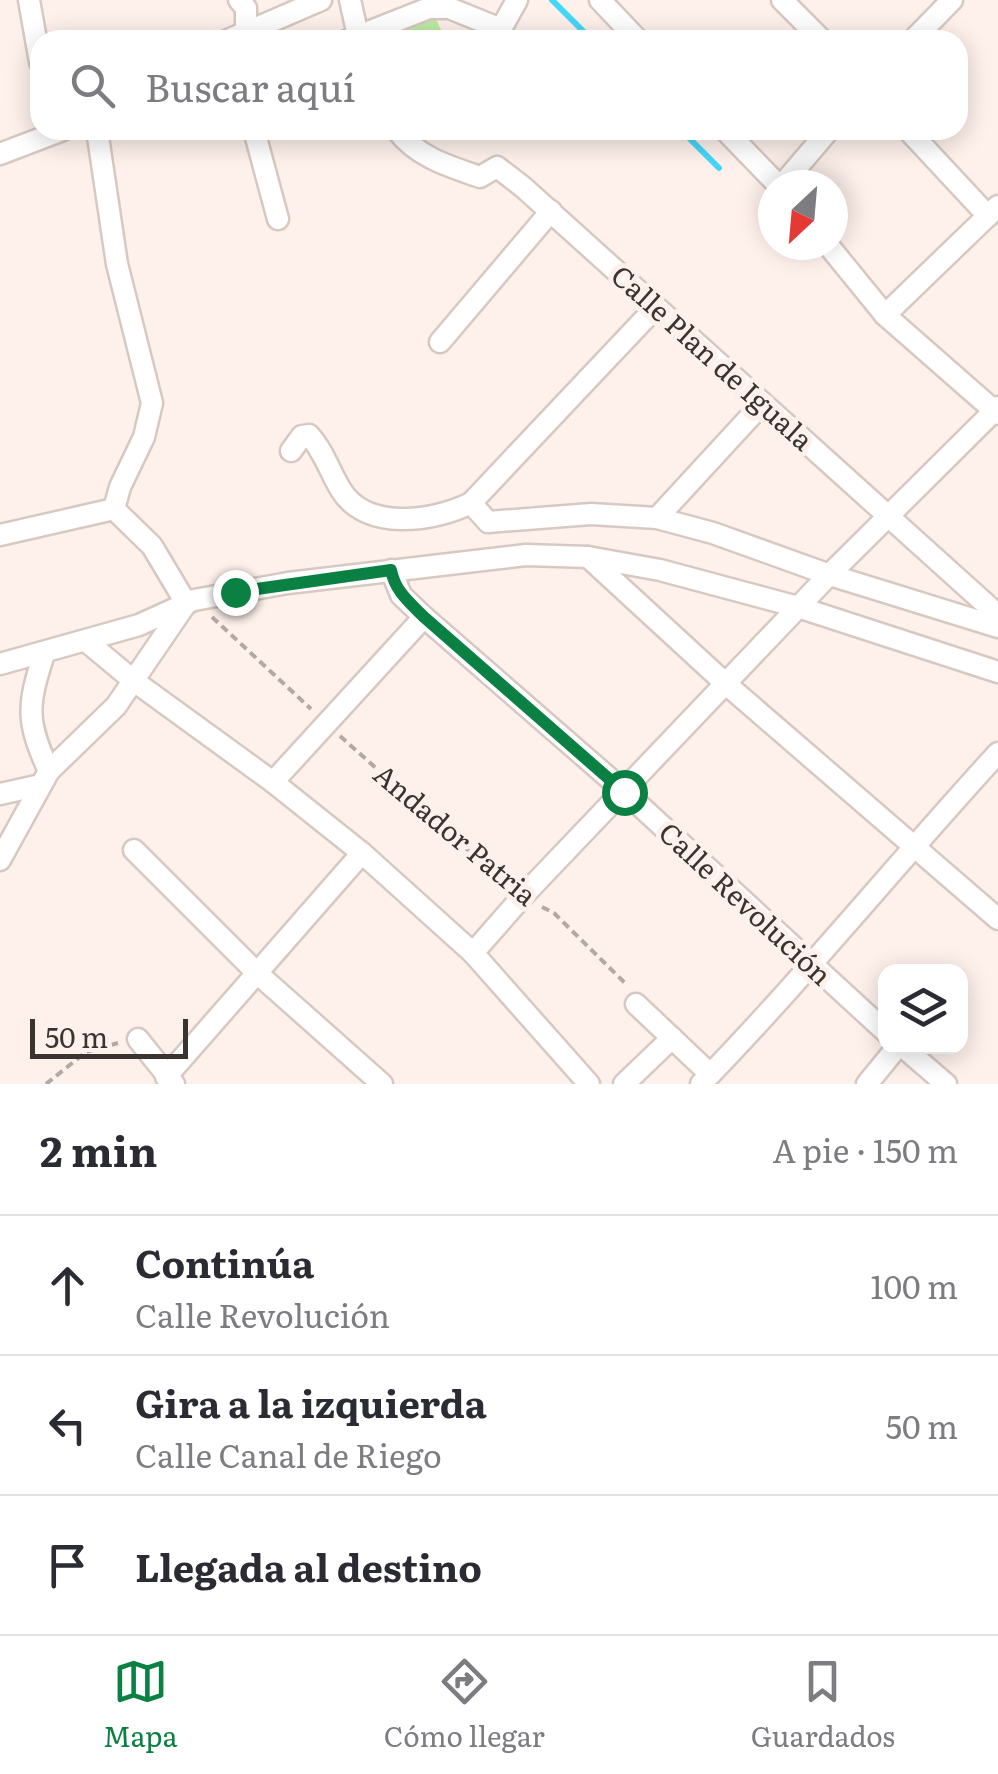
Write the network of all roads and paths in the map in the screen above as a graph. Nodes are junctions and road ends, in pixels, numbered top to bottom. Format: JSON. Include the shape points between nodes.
{"nodes":[{"id":1,"x":29,"y":0,"type":"edge"},
{"id":2,"x":238,"y":0,"type":"edge"},
{"id":3,"x":321,"y":0,"type":"edge"},
{"id":4,"x":350,"y":0,"type":"edge"},
{"id":5,"x":517,"y":0,"type":"edge"},
{"id":6,"x":600,"y":0,"type":"edge"},
{"id":7,"x":782,"y":0,"type":"edge"},
{"id":8,"x":952,"y":0,"type":"edge"},
{"id":9,"x":34,"y":30,"type":"edge"},
{"id":10,"x":241,"y":30,"type":"edge"},
{"id":11,"x":255,"y":30,"type":"edge"},
{"id":12,"x":354,"y":30,"type":"edge"},
{"id":13,"x":376,"y":30,"type":"edge"},
{"id":14,"x":628,"y":30,"type":"edge"},
{"id":15,"x":812,"y":30,"type":"edge"},
{"id":16,"x":923,"y":30,"type":"edge"},
{"id":17,"x":34,"y":140,"type":"edge"},
{"id":18,"x":99,"y":140,"type":"edge"},
{"id":19,"x":257,"y":140,"type":"edge"},
{"id":20,"x":404,"y":140,"type":"edge"},
{"id":21,"x":735,"y":140,"type":"edge"},
{"id":22,"x":820,"y":140,"type":"edge"},
{"id":23,"x":918,"y":140,"type":"edge"},
{"id":24,"x":0,"y":154,"type":"edge"},
{"id":25,"x":765,"y":170,"type":"edge"},
{"id":26,"x":793,"y":170,"type":"edge"},
{"id":27,"x":551,"y":211,"type":"junction"},
{"id":28,"x":993,"y":211,"type":"edge"},
{"id":29,"x":278,"y":218,"type":"dead end"},
{"id":30,"x":840,"y":260,"type":"edge"},
{"id":31,"x":655,"y":308,"type":"junction"},
{"id":32,"x":886,"y":315,"type":"junction"},
{"id":33,"x":440,"y":342,"type":"dead end"},
{"id":34,"x":762,"y":404,"type":"junction"},
{"id":35,"x":997,"y":410,"type":"edge"},
{"id":36,"x":292,"y":452,"type":"dead end"},
{"id":37,"x":471,"y":503,"type":"junction"},
{"id":38,"x":114,"y":509,"type":"junction"},
{"id":39,"x":888,"y":514,"type":"junction"},
{"id":40,"x":657,"y":518,"type":"junction"},
{"id":41,"x":0,"y":535,"type":"edge"},
{"id":42,"x":588,"y":558,"type":"junction"},
{"id":43,"x":391,"y":570,"type":"junction"},
{"id":44,"x":830,"y":574,"type":"junction"},
{"id":45,"x":190,"y":601,"type":"junction"},
{"id":46,"x":798,"y":607,"type":"junction"},
{"id":47,"x":998,"y":615,"type":"edge"},
{"id":48,"x":424,"y":617,"type":"junction"},
{"id":49,"x":998,"y":627,"type":"edge"},
{"id":50,"x":86,"y":641,"type":"junction"},
{"id":51,"x":44,"y":654,"type":"junction"},
{"id":52,"x":0,"y":664,"type":"edge"},
{"id":53,"x":998,"y":672,"type":"edge"},
{"id":54,"x":134,"y":682,"type":"junction"},
{"id":55,"x":726,"y":684,"type":"junction"},
{"id":56,"x":327,"y":724,"type":"junction"},
{"id":57,"x":998,"y":752,"type":"edge"},
{"id":58,"x":45,"y":778,"type":"junction"},
{"id":59,"x":273,"y":782,"type":"junction"},
{"id":60,"x":624,"y":792,"type":"junction"},
{"id":61,"x":0,"y":794,"type":"edge"},
{"id":62,"x":913,"y":846,"type":"junction"},
{"id":63,"x":134,"y":850,"type":"dead end"},
{"id":64,"x":362,"y":854,"type":"junction"},
{"id":65,"x":0,"y":860,"type":"edge"},
{"id":66,"x":522,"y":898,"type":"junction"},
{"id":67,"x":998,"y":919,"type":"edge"},
{"id":68,"x":473,"y":953,"type":"junction"},
{"id":69,"x":812,"y":966,"type":"junction"},
{"id":70,"x":257,"y":973,"type":"junction"},
{"id":71,"x":636,"y":1004,"type":"joint"},
{"id":72,"x":878,"y":1025,"type":"edge"},
{"id":73,"x":672,"y":1038,"type":"junction"},
{"id":74,"x":138,"y":1039,"type":"joint"},
{"id":75,"x":893,"y":1054,"type":"edge"},
{"id":76,"x":910,"y":1054,"type":"edge"},
{"id":77,"x":706,"y":1079,"type":"edge"},
{"id":78,"x":170,"y":1081,"type":"edge"},
{"id":79,"x":46,"y":1084,"type":"edge"},
{"id":80,"x":382,"y":1084,"type":"edge"},
{"id":81,"x":589,"y":1084,"type":"edge"},
{"id":82,"x":624,"y":1084,"type":"edge"},
{"id":83,"x":866,"y":1084,"type":"edge"},
{"id":84,"x":946,"y":1084,"type":"edge"}],
"edges":[{"from":1,"to":9,"type":"street"},
{"from":2,"to":10,"type":"street","via":[[246,8]]},
{"from":3,"to":11,"type":"street"},
{"from":4,"to":12,"type":"street"},
{"from":5,"to":13,"type":"street","via":[[501,29],[449,8],[429,8]]},
{"from":6,"to":14,"type":"street"},
{"from":7,"to":15,"type":"street"},
{"from":8,"to":16,"type":"street"},
{"from":17,"to":24,"type":"street"},
{"from":18,"to":38,"type":"street","via":[[118,264],[152,403]]},
{"from":19,"to":29,"type":"street"},
{"from":20,"to":27,"type":"street","name":"Calle Plan de Iguala","via":[[480,177],[497,167]]},
{"from":21,"to":25,"type":"street"},
{"from":22,"to":26,"type":"street"},
{"from":23,"to":28,"type":"street"},
{"from":27,"to":31,"type":"street","name":"Calle Plan de Iguala"},
{"from":27,"to":33,"type":"street"},
{"from":28,"to":32,"type":"street"},
{"from":30,"to":32,"type":"street"},
{"from":31,"to":34,"type":"street","name":"Calle Plan de Iguala"},
{"from":31,"to":37,"type":"street"},
{"from":32,"to":35,"type":"street"},
{"from":34,"to":39,"type":"street","name":"Calle Plan de Iguala"},
{"from":34,"to":40,"type":"street"},
{"from":35,"to":39,"type":"street"},
{"from":36,"to":37,"type":"street","via":[[309,434],[351,503],[376,517],[437,516]]},
{"from":37,"to":40,"type":"street","via":[[488,522],[592,514]]},
{"from":38,"to":41,"type":"street"},
{"from":38,"to":45,"type":"street","via":[[152,546]]},
{"from":39,"to":44,"type":"street"},
{"from":39,"to":47,"type":"street","name":"Calle Plan de Iguala"},
{"from":40,"to":44,"type":"street"},
{"from":42,"to":43,"type":"street","via":[[526,555]]},
{"from":42,"to":46,"type":"street"},
{"from":42,"to":55,"type":"street"},
{"from":43,"to":45,"type":"street"},
{"from":43,"to":48,"type":"street","name":"Calle Revolución","via":[[401,595]]},
{"from":44,"to":46,"type":"street"},
{"from":44,"to":49,"type":"street"},
{"from":45,"to":50,"type":"street"},
{"from":45,"to":54,"type":"street"},
{"from":45,"to":56,"type":"path","name":"Andador Patria"},
{"from":46,"to":53,"type":"street"},
{"from":46,"to":55,"type":"street"},
{"from":48,"to":56,"type":"street"},
{"from":48,"to":60,"type":"street","name":"Calle Revolución"},
{"from":50,"to":51,"type":"street"},
{"from":50,"to":54,"type":"street"},
{"from":51,"to":52,"type":"street"},
{"from":51,"to":58,"type":"street","via":[[30,696]]},
{"from":54,"to":58,"type":"street"},
{"from":54,"to":59,"type":"street"},
{"from":55,"to":60,"type":"street"},
{"from":55,"to":62,"type":"street"},
{"from":56,"to":59,"type":"street"},
{"from":56,"to":66,"type":"path","name":"Andador Patria"},
{"from":57,"to":62,"type":"street"},
{"from":58,"to":61,"type":"street"},
{"from":58,"to":65,"type":"street"},
{"from":59,"to":64,"type":"street"},
{"from":60,"to":66,"type":"street"},
{"from":60,"to":69,"type":"street","name":"Calle Revolución"},
{"from":62,"to":67,"type":"street"},
{"from":62,"to":69,"type":"street"},
{"from":63,"to":70,"type":"street"},
{"from":64,"to":68,"type":"street"},
{"from":64,"to":70,"type":"street"},
{"from":66,"to":68,"type":"street"},
{"from":66,"to":71,"type":"path","name":"Andador Patria","via":[[554,914],[628,986]]},
{"from":68,"to":81,"type":"street"},
{"from":69,"to":72,"type":"street","name":"Calle Revolución"},
{"from":69,"to":77,"type":"street"},
{"from":70,"to":78,"type":"street"},
{"from":70,"to":80,"type":"street"},
{"from":71,"to":73,"type":"street"},
{"from":73,"to":77,"type":"street"},
{"from":73,"to":82,"type":"street"},
{"from":74,"to":78,"type":"street"},
{"from":74,"to":79,"type":"path","via":[[86,1052]]},
{"from":75,"to":83,"type":"street"},
{"from":76,"to":84,"type":"street"}]}
